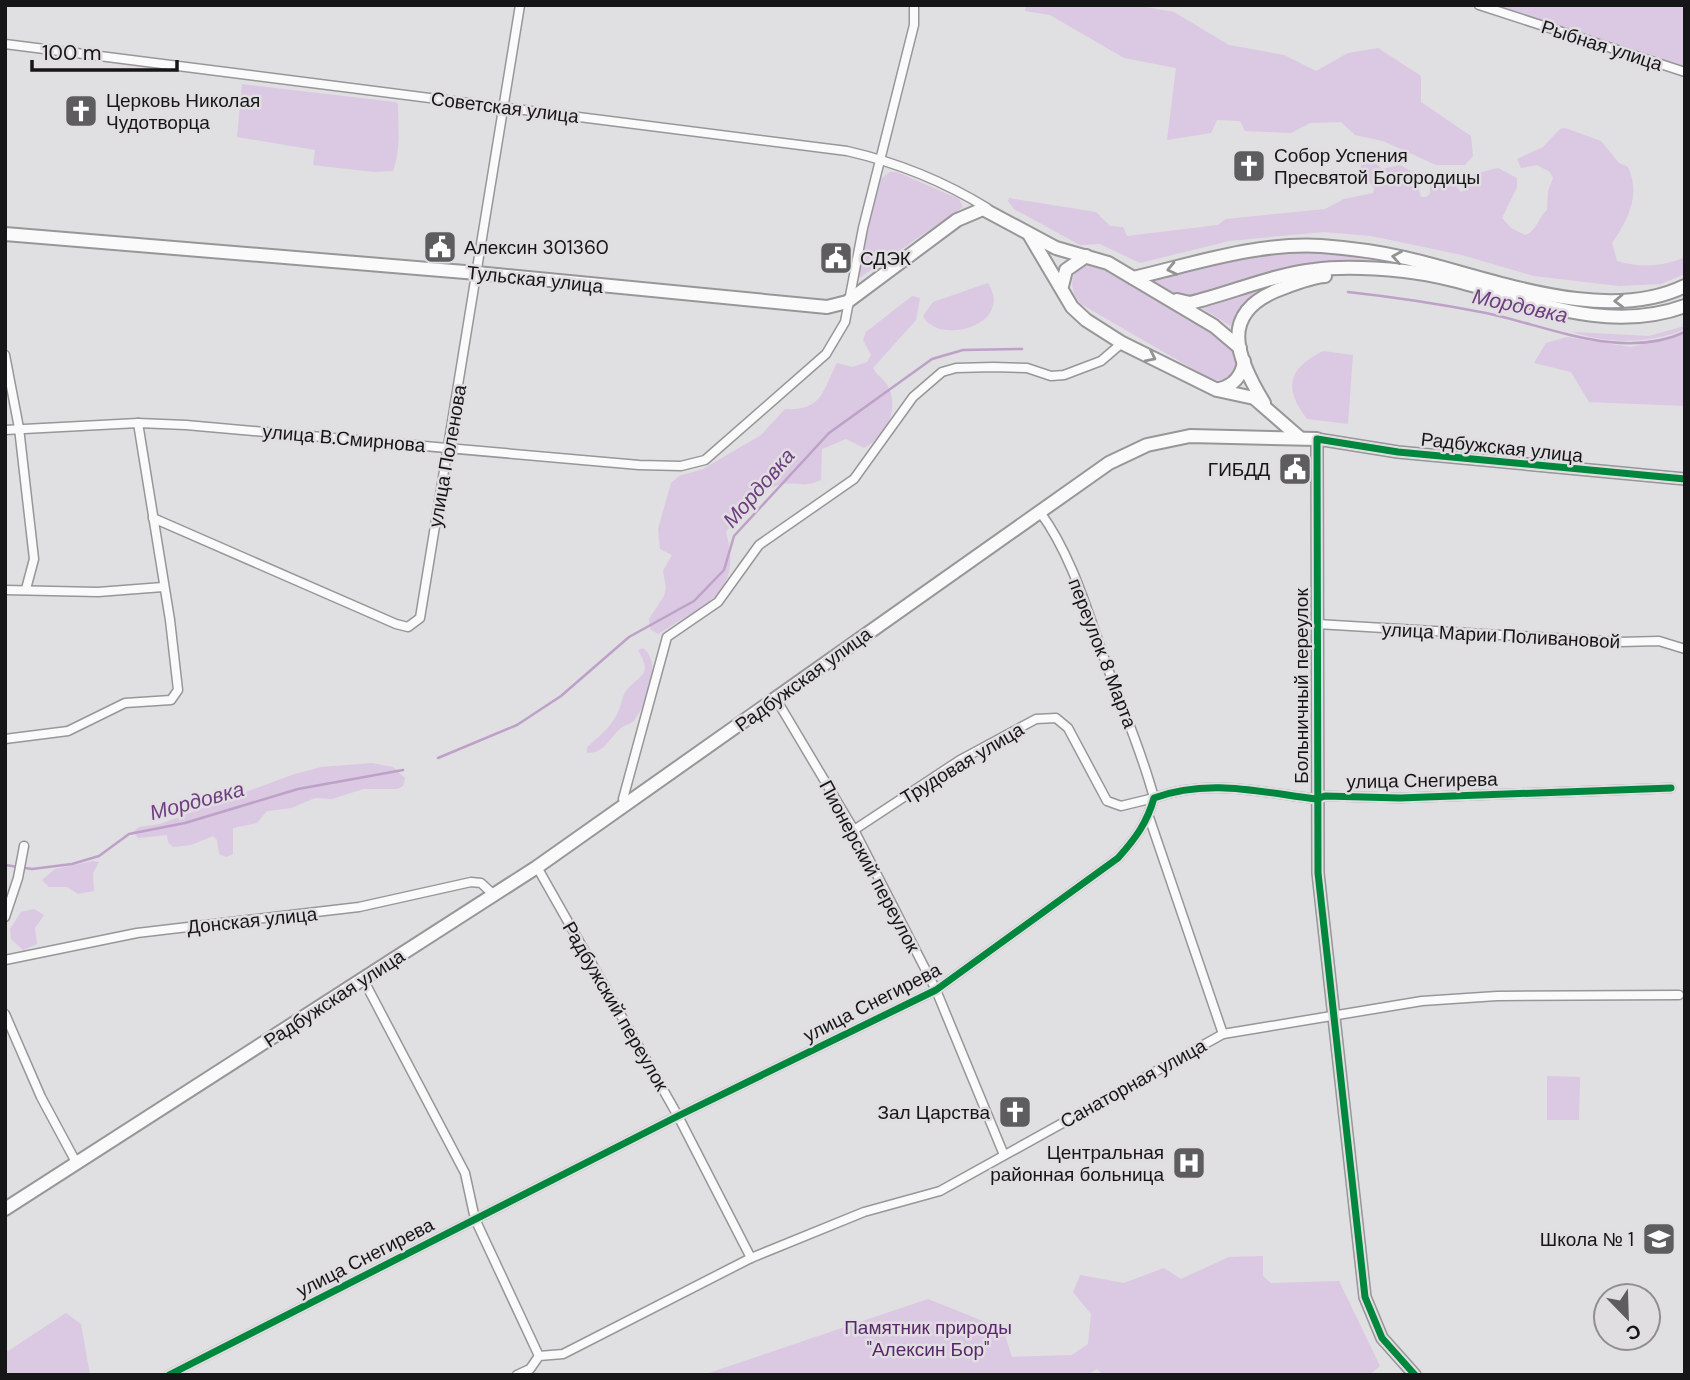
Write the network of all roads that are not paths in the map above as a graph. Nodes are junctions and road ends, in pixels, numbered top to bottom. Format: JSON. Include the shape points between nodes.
{"nodes":[{"id":1,"x":520,"y":5,"type":"edge"},
{"id":2,"x":914,"y":5,"type":"edge"},
{"id":3,"x":1479,"y":5,"type":"edge"},
{"id":4,"x":5,"y":44,"type":"edge"},
{"id":5,"x":1685,"y":72,"type":"edge"},
{"id":6,"x":503,"y":107,"type":"junction"},
{"id":7,"x":880,"y":158,"type":"junction"},
{"id":8,"x":993,"y":212,"type":"junction"},
{"id":9,"x":1028,"y":233,"type":"junction"},
{"id":10,"x":5,"y":234,"type":"edge"},
{"id":11,"x":1086,"y":256,"type":"junction"},
{"id":12,"x":1375,"y":271,"type":"junction"},
{"id":13,"x":477,"y":273,"type":"junction"},
{"id":14,"x":1133,"y":278,"type":"junction"},
{"id":15,"x":1062,"y":286,"type":"junction"},
{"id":16,"x":1685,"y":286,"type":"edge"},
{"id":17,"x":1170,"y":299,"type":"junction"},
{"id":18,"x":847,"y":302,"type":"junction"},
{"id":19,"x":1685,"y":306,"type":"edge"},
{"id":20,"x":1122,"y":343,"type":"junction"},
{"id":21,"x":1240,"y":348,"type":"junction"},
{"id":22,"x":5,"y":355,"type":"edge"},
{"id":23,"x":1244,"y":362,"type":"junction"},
{"id":24,"x":1217,"y":390,"type":"junction"},
{"id":25,"x":1270,"y":412,"type":"junction"},
{"id":26,"x":138,"y":424,"type":"junction"},
{"id":27,"x":19,"y":428,"type":"junction"},
{"id":28,"x":5,"y":430,"type":"edge"},
{"id":29,"x":1300,"y":438,"type":"junction"},
{"id":30,"x":1317,"y":439,"type":"junction"},
{"id":31,"x":446,"y":446,"type":"junction"},
{"id":32,"x":1685,"y":479,"type":"edge"},
{"id":33,"x":1040,"y":512,"type":"junction"},
{"id":34,"x":153,"y":518,"type":"junction"},
{"id":35,"x":163,"y":587,"type":"junction"},
{"id":36,"x":26,"y":589,"type":"junction"},
{"id":37,"x":5,"y":590,"type":"edge"},
{"id":38,"x":1317,"y":624,"type":"junction"},
{"id":39,"x":1685,"y":649,"type":"edge"},
{"id":40,"x":776,"y":699,"type":"junction"},
{"id":41,"x":5,"y":739,"type":"edge"},
{"id":42,"x":1671,"y":788,"type":"dead end"},
{"id":43,"x":1154,"y":798,"type":"junction"},
{"id":44,"x":1316,"y":799,"type":"junction"},
{"id":45,"x":628,"y":805,"type":"junction"},
{"id":46,"x":1149,"y":817,"type":"junction"},
{"id":47,"x":854,"y":830,"type":"junction"},
{"id":48,"x":24,"y":846,"type":"dead end"},
{"id":49,"x":537,"y":867,"type":"junction"},
{"id":50,"x":494,"y":895,"type":"junction"},
{"id":51,"x":5,"y":917,"type":"edge"},
{"id":52,"x":5,"y":960,"type":"edge"},
{"id":53,"x":363,"y":979,"type":"junction"},
{"id":54,"x":936,"y":990,"type":"junction"},
{"id":55,"x":1679,"y":995,"type":"dead end"},
{"id":56,"x":5,"y":1014,"type":"edge"},
{"id":57,"x":1334,"y":1016,"type":"junction"},
{"id":58,"x":1223,"y":1034,"type":"junction"},
{"id":59,"x":678,"y":1116,"type":"junction"},
{"id":60,"x":1004,"y":1155,"type":"junction"},
{"id":61,"x":77,"y":1164,"type":"junction"},
{"id":62,"x":5,"y":1209,"type":"edge"},
{"id":63,"x":475,"y":1219,"type":"junction"},
{"id":64,"x":751,"y":1258,"type":"junction"},
{"id":65,"x":539,"y":1356,"type":"junction"},
{"id":66,"x":169,"y":1375,"type":"edge"},
{"id":67,"x":517,"y":1375,"type":"edge"},
{"id":68,"x":1415,"y":1375,"type":"edge"}],
"edges":[{"from":1,"to":6,"type":"street","name":"улица Поленова"},
{"from":2,"to":7,"type":"street","via":[[915,25]]},
{"from":3,"to":5,"type":"street","name":"Рыбная улица"},
{"from":4,"to":6,"type":"street","name":"Советская улица"},
{"from":6,"to":7,"type":"street","name":"Советская улица"},
{"from":6,"to":13,"type":"street","name":"улица Поленова"},
{"from":7,"to":8,"type":"street","name":"Советская улица","via":[[964,194]]},
{"from":7,"to":18,"type":"street"},
{"from":8,"to":9,"type":"main road"},
{"from":8,"to":18,"type":"main road","name":"Тульская улица","via":[[972,211],[957,220]]},
{"from":9,"to":11,"type":"main road","via":[[1056,248]]},
{"from":9,"to":15,"type":"main road"},
{"from":10,"to":13,"type":"main road","name":"Тульская улица"},
{"from":11,"to":14,"type":"main road"},
{"from":11,"to":15,"type":"main road","via":[[1066,270]]},
{"from":12,"to":17,"type":"main road","via":[[1312,270],[1190,303]]},
{"from":12,"to":19,"type":"main road","via":[[1437,276],[1568,312],[1611,318]]},
{"from":12,"to":21,"type":"main road","via":[[1318,276],[1254,300],[1240,322]]},
{"from":13,"to":18,"type":"main road","name":"Тульская улица","via":[[806,306]]},
{"from":13,"to":31,"type":"street","name":"улица Поленова"},
{"from":16,"to":14,"type":"main road","one_way":true,"via":[[1648,299],[1613,302],[1569,297],[1404,257],[1319,246],[1252,251]]},
{"from":14,"to":17,"type":"main road"},
{"from":15,"to":20,"type":"main road","via":[[1079,313]]},
{"from":17,"to":21,"type":"main road"},
{"from":18,"to":31,"type":"street","name":"улица В.Смирнова","via":[[839,336],[826,354],[705,460],[681,466],[639,465]]},
{"from":20,"to":24,"type":"main road","one_way":true},
{"from":20,"to":45,"type":"street","via":[[1101,361],[1064,375],[975,366],[942,372],[927,383],[853,479],[759,545],[718,602],[667,637],[623,799]]},
{"from":21,"to":23,"type":"main road"},
{"from":22,"to":27,"type":"street"},
{"from":23,"to":24,"type":"main road","via":[[1234,382]]},
{"from":23,"to":25,"type":"main road"},
{"from":24,"to":25,"type":"main road","via":[[1247,395]]},
{"from":25,"to":29,"type":"main road"},
{"from":26,"to":27,"type":"street","name":"улица В.Смирнова"},
{"from":26,"to":31,"type":"street","name":"улица В.Смирнова"},
{"from":26,"to":34,"type":"street"},
{"from":27,"to":28,"type":"street","name":"улица В.Смирнова"},
{"from":27,"to":36,"type":"street","via":[[34,559]]},
{"from":29,"to":30,"type":"main road","name":"Радбужская улица"},
{"from":29,"to":33,"type":"main road","name":"Радбужская улица","via":[[1190,436],[1147,445],[1109,463]]},
{"from":30,"to":32,"type":"street","name":"Радбужская улица","via":[[1398,452]]},
{"from":30,"to":38,"type":"street","name":"Больничный переулок"},
{"from":31,"to":34,"type":"street","name":"улица Поленова","via":[[420,618],[408,627]]},
{"from":33,"to":40,"type":"main road","name":"Радбужская улица"},
{"from":33,"to":43,"type":"street","name":"переулок 8 Марта","via":[[1071,569]]},
{"from":34,"to":35,"type":"street"},
{"from":35,"to":36,"type":"street","via":[[99,592]]},
{"from":35,"to":41,"type":"street","via":[[178,690],[171,700],[125,703],[68,731]]},
{"from":36,"to":37,"type":"street"},
{"from":38,"to":39,"type":"street","name":"улица Марии Поливановой","via":[[1659,641]]},
{"from":38,"to":44,"type":"street","name":"Больничный переулок"},
{"from":40,"to":45,"type":"main road","name":"Радбужская улица"},
{"from":40,"to":47,"type":"street","name":"Пионерский переулок"},
{"from":42,"to":44,"type":"street","name":"улица Снегирева"},
{"from":43,"to":44,"type":"street","name":"улица Снегирева","via":[[1207,785]]},
{"from":43,"to":46,"type":"street","name":"улица Снегирева"},
{"from":43,"to":47,"type":"street","name":"Трудовая улица","via":[[1121,806],[1108,801],[1068,727],[1056,718],[1036,719],[960,760]]},
{"from":44,"to":57,"type":"street","name":"Больничный переулок","via":[[1318,873]]},
{"from":45,"to":49,"type":"main road","name":"Радбужская улица"},
{"from":46,"to":54,"type":"street","name":"улица Снегирева","via":[[1118,858]]},
{"from":46,"to":58,"type":"street"},
{"from":47,"to":54,"type":"street","name":"Пионерский переулок"},
{"from":48,"to":51,"type":"street"},
{"from":49,"to":50,"type":"main road","name":"Радбужская улица"},
{"from":49,"to":59,"type":"street","name":"Радбужский переулок"},
{"from":50,"to":52,"type":"street","name":"Донская улица","via":[[481,883],[471,882],[359,907],[137,933]]},
{"from":50,"to":53,"type":"main road","name":"Радбужская улица"},
{"from":53,"to":61,"type":"main road","name":"Радбужская улица"},
{"from":53,"to":63,"type":"street","via":[[466,1173]]},
{"from":54,"to":59,"type":"street","name":"улица Снегирева"},
{"from":54,"to":60,"type":"street","name":"Пионерский переулок"},
{"from":55,"to":57,"type":"street","name":"Санаторная улица","via":[[1455,998]]},
{"from":56,"to":61,"type":"street"},
{"from":57,"to":58,"type":"street","name":"Санаторная улица"},
{"from":57,"to":68,"type":"street","name":"Больничный переулок","via":[[1365,1297],[1382,1338]]},
{"from":58,"to":60,"type":"street","name":"Санаторная улица"},
{"from":59,"to":63,"type":"street","name":"улица Снегирева"},
{"from":59,"to":64,"type":"street","name":"Радбужский переулок"},
{"from":60,"to":64,"type":"street","name":"Санаторная улица","via":[[940,1191],[864,1212]]},
{"from":61,"to":62,"type":"main road","name":"Радбужская улица"},
{"from":63,"to":65,"type":"street"},
{"from":63,"to":66,"type":"street","name":"улица Снегирева"},
{"from":64,"to":65,"type":"street","name":"Санаторная улица","via":[[563,1354]]},
{"from":65,"to":67,"type":"street","name":"Санаторная улица","via":[[530,1369]]}]}
